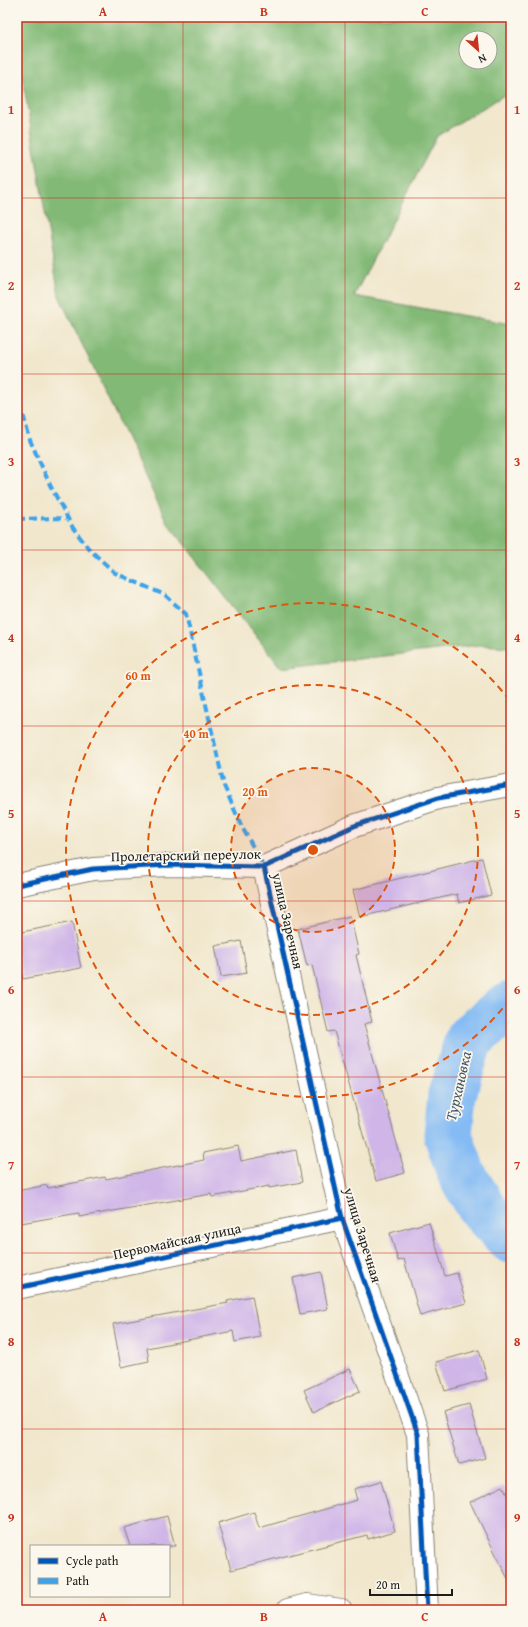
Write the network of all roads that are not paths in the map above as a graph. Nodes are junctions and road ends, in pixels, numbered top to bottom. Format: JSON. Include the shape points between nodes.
{"nodes":[{"id":1,"x":511,"y":785,"type":"edge"},
{"id":2,"x":264,"y":867,"type":"junction"},
{"id":3,"x":17,"y":885,"type":"edge"},
{"id":4,"x":342,"y":1218,"type":"junction"},
{"id":5,"x":17,"y":1288,"type":"edge"},
{"id":6,"x":288,"y":1610,"type":"edge"},
{"id":7,"x":341,"y":1610,"type":"edge"},
{"id":8,"x":427,"y":1610,"type":"edge"}],
"edges":[{"from":1,"to":2,"type":"street","name":"Пролетарский переулок","via":[[438,798],[354,826]]},
{"from":2,"to":3,"type":"street","name":"Пролетарский переулок","via":[[168,865],[93,869]]},
{"from":2,"to":4,"type":"street","name":"улица Заречная"},
{"from":4,"to":5,"type":"street","name":"Первомайская улица"},
{"from":4,"to":8,"type":"street","name":"улица Заречная","via":[[418,1434]]},
{"from":6,"to":7,"type":"street","via":[[307,1605]]}]}
